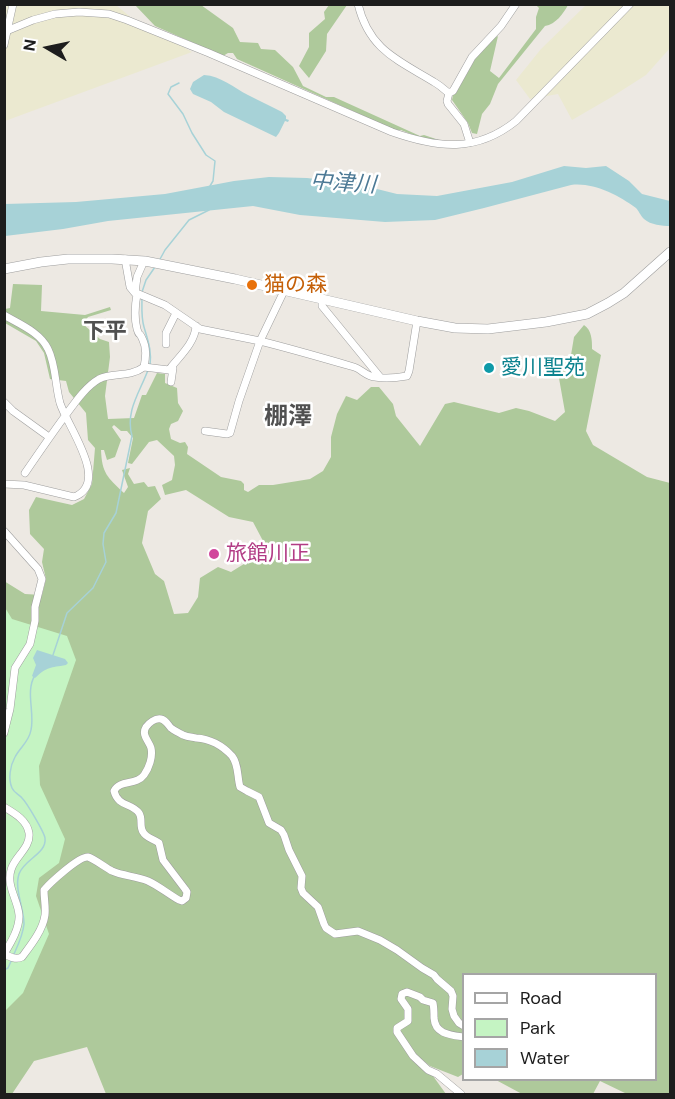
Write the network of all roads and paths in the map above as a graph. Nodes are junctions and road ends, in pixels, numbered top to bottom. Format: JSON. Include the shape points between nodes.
{"nodes":[{"id":1,"x":13,"y":4,"type":"edge"},
{"id":2,"x":358,"y":4,"type":"edge"},
{"id":3,"x":516,"y":4,"type":"edge"},
{"id":4,"x":630,"y":4,"type":"edge"},
{"id":5,"x":6,"y":32,"type":"edge"},
{"id":6,"x":4,"y":45,"type":"edge"},
{"id":7,"x":449,"y":93,"type":"junction"},
{"id":8,"x":470,"y":143,"type":"junction"},
{"id":9,"x":670,"y":252,"type":"edge"},
{"id":10,"x":126,"y":259,"type":"junction"},
{"id":11,"x":144,"y":261,"type":"junction"},
{"id":12,"x":4,"y":269,"type":"edge"},
{"id":13,"x":284,"y":291,"type":"junction"},
{"id":14,"x":137,"y":294,"type":"junction"},
{"id":15,"x":322,"y":299,"type":"junction"},
{"id":16,"x":176,"y":313,"type":"junction"},
{"id":17,"x":4,"y":315,"type":"edge"},
{"id":18,"x":417,"y":321,"type":"junction"},
{"id":19,"x":196,"y":327,"type":"junction"},
{"id":20,"x":260,"y":341,"type":"junction"},
{"id":21,"x":166,"y":344,"type":"dead end"},
{"id":22,"x":172,"y":366,"type":"junction"},
{"id":23,"x":148,"y":368,"type":"junction"},
{"id":24,"x":380,"y":377,"type":"junction"},
{"id":25,"x":171,"y":382,"type":"dead end"},
{"id":26,"x":4,"y":402,"type":"edge"},
{"id":27,"x":65,"y":416,"type":"junction"},
{"id":28,"x":205,"y":431,"type":"dead end"},
{"id":29,"x":49,"y":437,"type":"junction"},
{"id":30,"x":25,"y":473,"type":"dead end"},
{"id":31,"x":4,"y":484,"type":"edge"},
{"id":32,"x":4,"y":531,"type":"edge"},
{"id":33,"x":4,"y":733,"type":"edge"},
{"id":34,"x":4,"y":807,"type":"edge"},
{"id":35,"x":462,"y":1025,"type":"edge"},
{"id":36,"x":462,"y":1037,"type":"edge"},
{"id":37,"x":461,"y":1095,"type":"edge"}],
"edges":[{"from":1,"to":5,"type":"street"},
{"from":2,"to":7,"type":"street","via":[[369,32],[384,52]]},
{"from":3,"to":7,"type":"street","via":[[472,57]]},
{"from":4,"to":8,"type":"street","via":[[516,121],[489,138]]},
{"from":5,"to":6,"type":"street"},
{"from":5,"to":8,"type":"street","via":[[55,14],[109,14],[405,137],[450,145]]},
{"from":7,"to":8,"type":"street","via":[[448,104],[464,124]]},
{"from":9,"to":18,"type":"street","via":[[624,293],[587,314],[488,329]]},
{"from":10,"to":11,"type":"street"},
{"from":10,"to":12,"type":"street","via":[[68,259]]},
{"from":10,"to":14,"type":"street","via":[[130,287]]},
{"from":11,"to":13,"type":"street"},
{"from":11,"to":14,"type":"street","via":[[137,277]]},
{"from":13,"to":15,"type":"street"},
{"from":13,"to":20,"type":"street"},
{"from":14,"to":16,"type":"street"},
{"from":14,"to":23,"type":"street","via":[[135,318],[146,348]]},
{"from":15,"to":18,"type":"street"},
{"from":15,"to":24,"type":"street","via":[[322,306]]},
{"from":16,"to":19,"type":"street"},
{"from":16,"to":21,"type":"street","via":[[165,333]]},
{"from":17,"to":27,"type":"street","via":[[42,339],[53,363]]},
{"from":18,"to":24,"type":"street","via":[[407,376]]},
{"from":19,"to":20,"type":"street"},
{"from":19,"to":22,"type":"street","via":[[190,343]]},
{"from":20,"to":24,"type":"street"},
{"from":20,"to":28,"type":"street","via":[[230,433]]},
{"from":22,"to":23,"type":"street","via":[[169,370]]},
{"from":22,"to":25,"type":"street"},
{"from":23,"to":27,"type":"street","via":[[99,379]]},
{"from":26,"to":29,"type":"street"},
{"from":27,"to":29,"type":"street"},
{"from":27,"to":31,"type":"street","via":[[86,459],[88,477],[83,492],[69,497]]},
{"from":29,"to":30,"type":"street"},
{"from":32,"to":33,"type":"street","via":[[38,569],[42,579],[30,644],[15,668]]},
{"from":34,"to":35,"type":"street","via":[[24,822],[29,834],[11,870],[19,915],[4,954],[22,957],[41,927],[46,888],[82,858],[148,881],[179,900],[186,898],[187,892],[163,860],[159,843],[143,833],[139,813],[121,802],[114,791],[144,775],[151,751],[144,737],[145,728],[155,719],[185,736],[214,742],[234,759],[240,787],[259,797],[269,823],[281,830],[302,876],[302,891],[318,907],[326,928],[335,933],[358,931],[380,940],[434,975],[452,992],[454,1016]]},
{"from":36,"to":37,"type":"street","via":[[439,1029],[432,1003],[407,992],[402,994],[408,1021],[397,1032],[413,1056]]}]}
